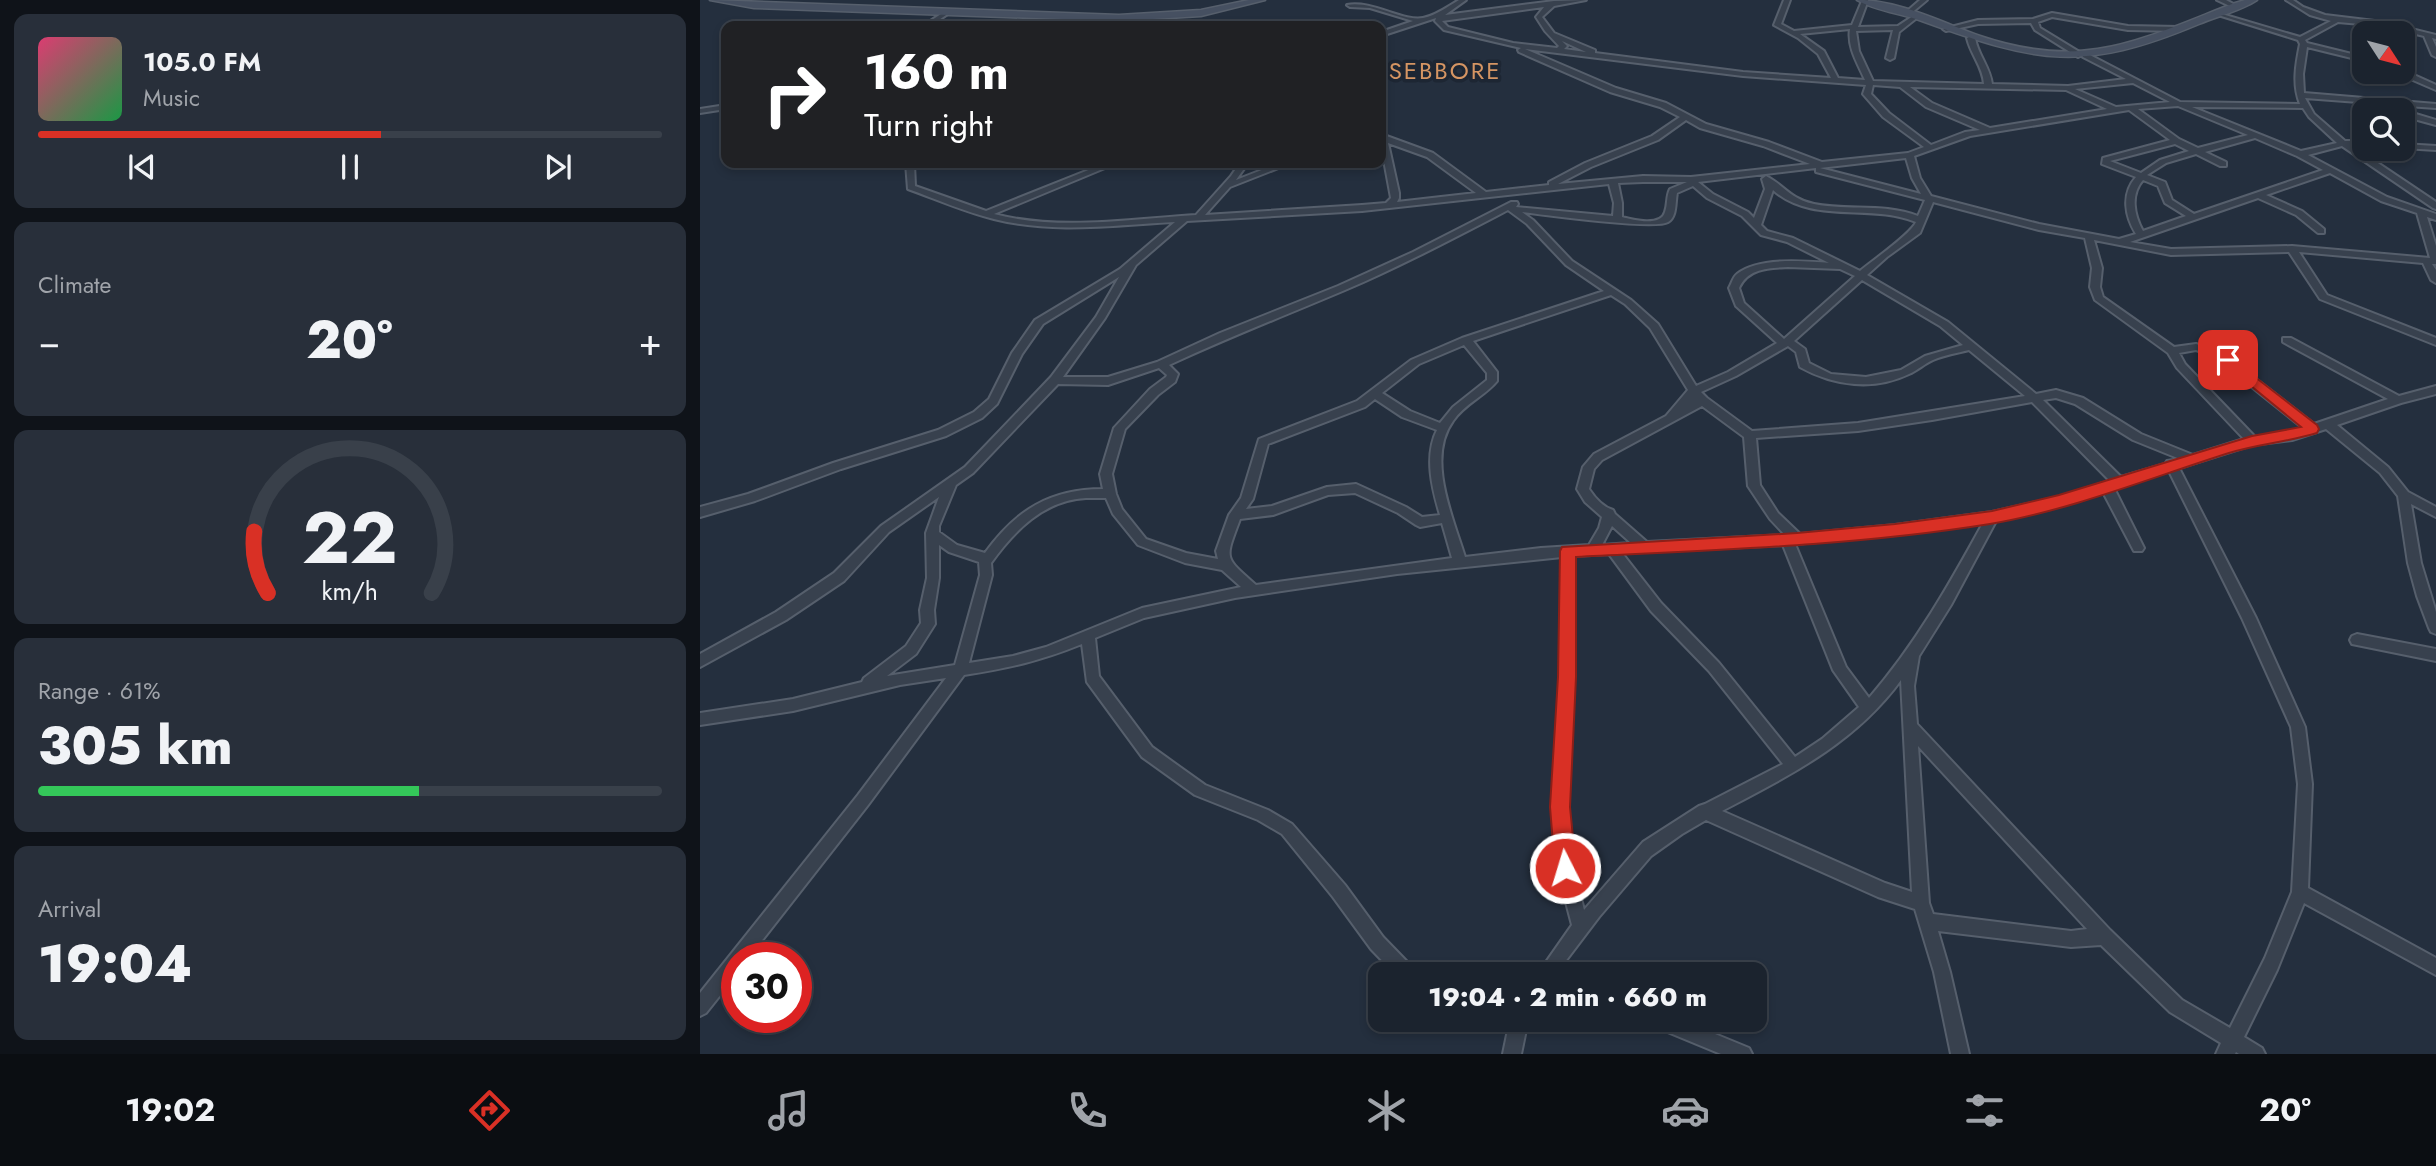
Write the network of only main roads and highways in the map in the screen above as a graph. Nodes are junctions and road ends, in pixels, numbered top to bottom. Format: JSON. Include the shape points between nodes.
{"nodes":[{"id":1,"x":714,"y":0,"type":"edge"},
{"id":2,"x":1261,"y":0,"type":"edge"},
{"id":3,"x":1863,"y":0,"type":"edge"},
{"id":4,"x":2253,"y":0,"type":"edge"},
{"id":5,"x":1099,"y":21,"type":"edge"},
{"id":6,"x":1165,"y":21,"type":"edge"}],
"edges":[{"from":1,"to":5,"type":"main road"},
{"from":2,"to":6,"type":"main road"},
{"from":3,"to":4,"type":"main road","via":[[2018,50],[2082,55],[2128,48]]}]}
